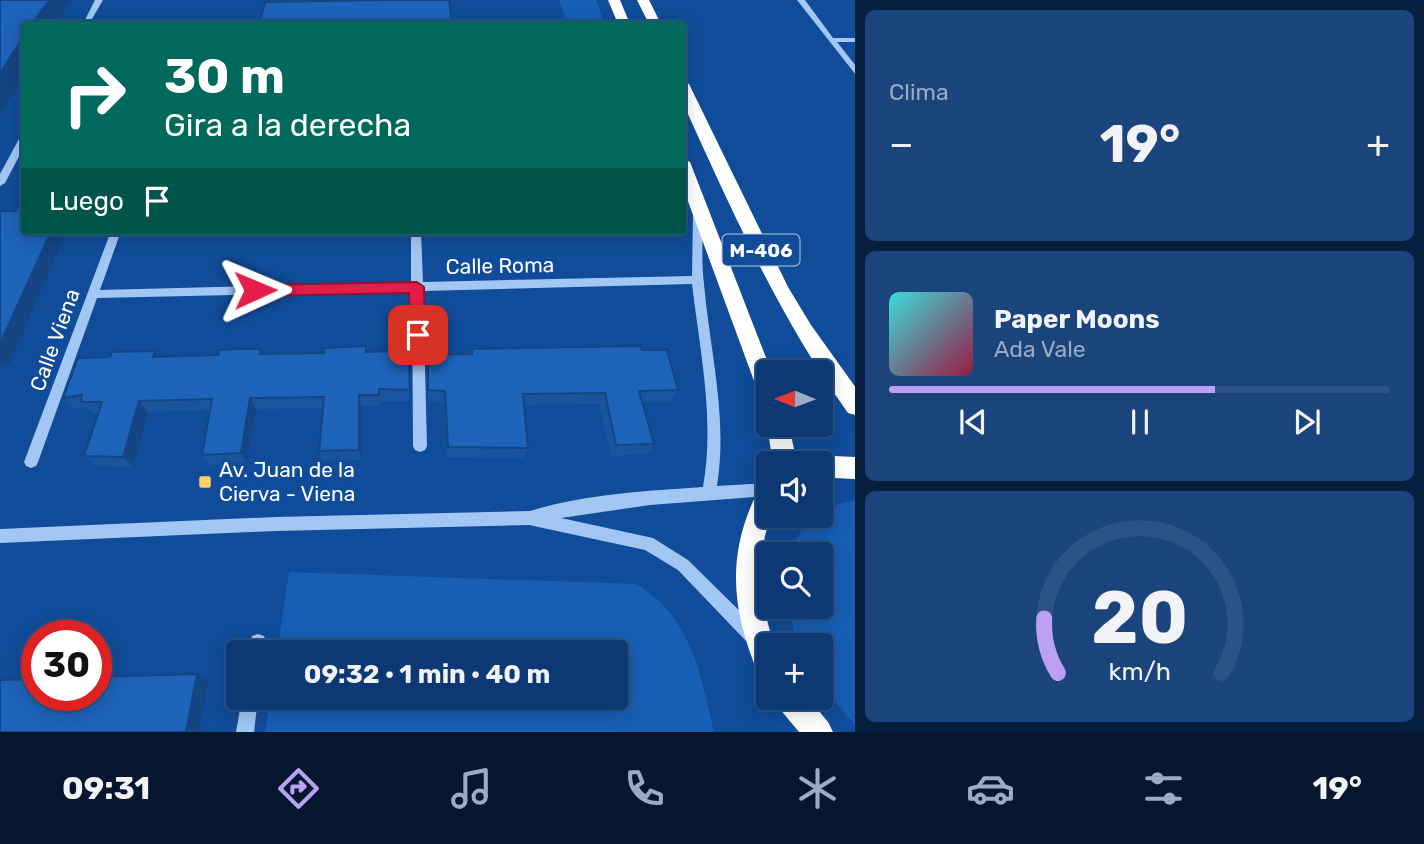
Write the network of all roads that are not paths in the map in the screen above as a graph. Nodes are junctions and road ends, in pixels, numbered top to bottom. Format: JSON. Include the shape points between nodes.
{"nodes":[{"id":1,"x":99,"y":0,"type":"edge"},
{"id":2,"x":614,"y":0,"type":"edge"},
{"id":3,"x":643,"y":0,"type":"edge"},
{"id":4,"x":801,"y":0,"type":"edge"},
{"id":5,"x":88,"y":21,"type":"edge"},
{"id":6,"x":623,"y":21,"type":"edge"},
{"id":7,"x":654,"y":21,"type":"edge"},
{"id":8,"x":831,"y":40,"type":"junction"},
{"id":9,"x":855,"y":40,"type":"edge"},
{"id":10,"x":855,"y":73,"type":"edge"},
{"id":11,"x":686,"y":92,"type":"edge"},
{"id":12,"x":20,"y":154,"type":"edge"},
{"id":13,"x":0,"y":155,"type":"edge"},
{"id":14,"x":686,"y":172,"type":"edge"},
{"id":15,"x":0,"y":183,"type":"edge"},
{"id":16,"x":699,"y":203,"type":"junction"},
{"id":17,"x":115,"y":235,"type":"edge"},
{"id":18,"x":416,"y":235,"type":"edge"},
{"id":19,"x":698,"y":280,"type":"junction"},
{"id":20,"x":417,"y":287,"type":"junction"},
{"id":21,"x":93,"y":293,"type":"junction"},
{"id":22,"x":757,"y":360,"type":"edge"},
{"id":23,"x":855,"y":406,"type":"edge"},
{"id":24,"x":420,"y":446,"type":"dead end"},
{"id":25,"x":31,"y":462,"type":"dead end"},
{"id":26,"x":833,"y":467,"type":"edge"},
{"id":27,"x":855,"y":468,"type":"edge"},
{"id":28,"x":756,"y":491,"type":"edge"},
{"id":29,"x":709,"y":493,"type":"junction"},
{"id":30,"x":529,"y":518,"type":"junction"},
{"id":31,"x":756,"y":523,"type":"edge"},
{"id":32,"x":1,"y":538,"type":"edge"},
{"id":33,"x":759,"y":633,"type":"edge"},
{"id":34,"x":756,"y":644,"type":"edge"},
{"id":35,"x":248,"y":710,"type":"edge"},
{"id":36,"x":798,"y":710,"type":"edge"},
{"id":37,"x":813,"y":730,"type":"edge"},
{"id":38,"x":245,"y":732,"type":"edge"}],
"edges":[{"from":1,"to":5,"type":"street"},
{"from":2,"to":6,"type":"highway"},
{"from":3,"to":7,"type":"highway"},
{"from":4,"to":8,"type":"lane"},
{"from":8,"to":9,"type":"street"},
{"from":8,"to":10,"type":"lane"},
{"from":11,"to":23,"type":"highway","number":"M-406","via":[[781,293],[828,372]]},
{"from":12,"to":13,"type":"street"},
{"from":12,"to":15,"type":"street"},
{"from":14,"to":16,"type":"highway","number":"M-406"},
{"from":16,"to":19,"type":"lane"},
{"from":16,"to":22,"type":"highway","number":"M-406"},
{"from":17,"to":21,"type":"street","name":"Calle Viena"},
{"from":18,"to":20,"type":"street"},
{"from":19,"to":20,"type":"street","name":"Calle Roma"},
{"from":19,"to":29,"type":"lane","via":[[715,439]]},
{"from":20,"to":21,"type":"street","name":"Calle Roma"},
{"from":20,"to":24,"type":"street"},
{"from":21,"to":25,"type":"street","name":"Calle Viena"},
{"from":26,"to":27,"type":"highway"},
{"from":28,"to":29,"type":"street"},
{"from":29,"to":30,"type":"street","via":[[568,508]]},
{"from":30,"to":32,"type":"street","via":[[276,524]]},
{"from":30,"to":34,"type":"street","via":[[648,544],[683,565]]},
{"from":31,"to":33,"type":"highway","via":[[747,573]]},
{"from":35,"to":38,"type":"street"},
{"from":36,"to":37,"type":"highway"}]}
